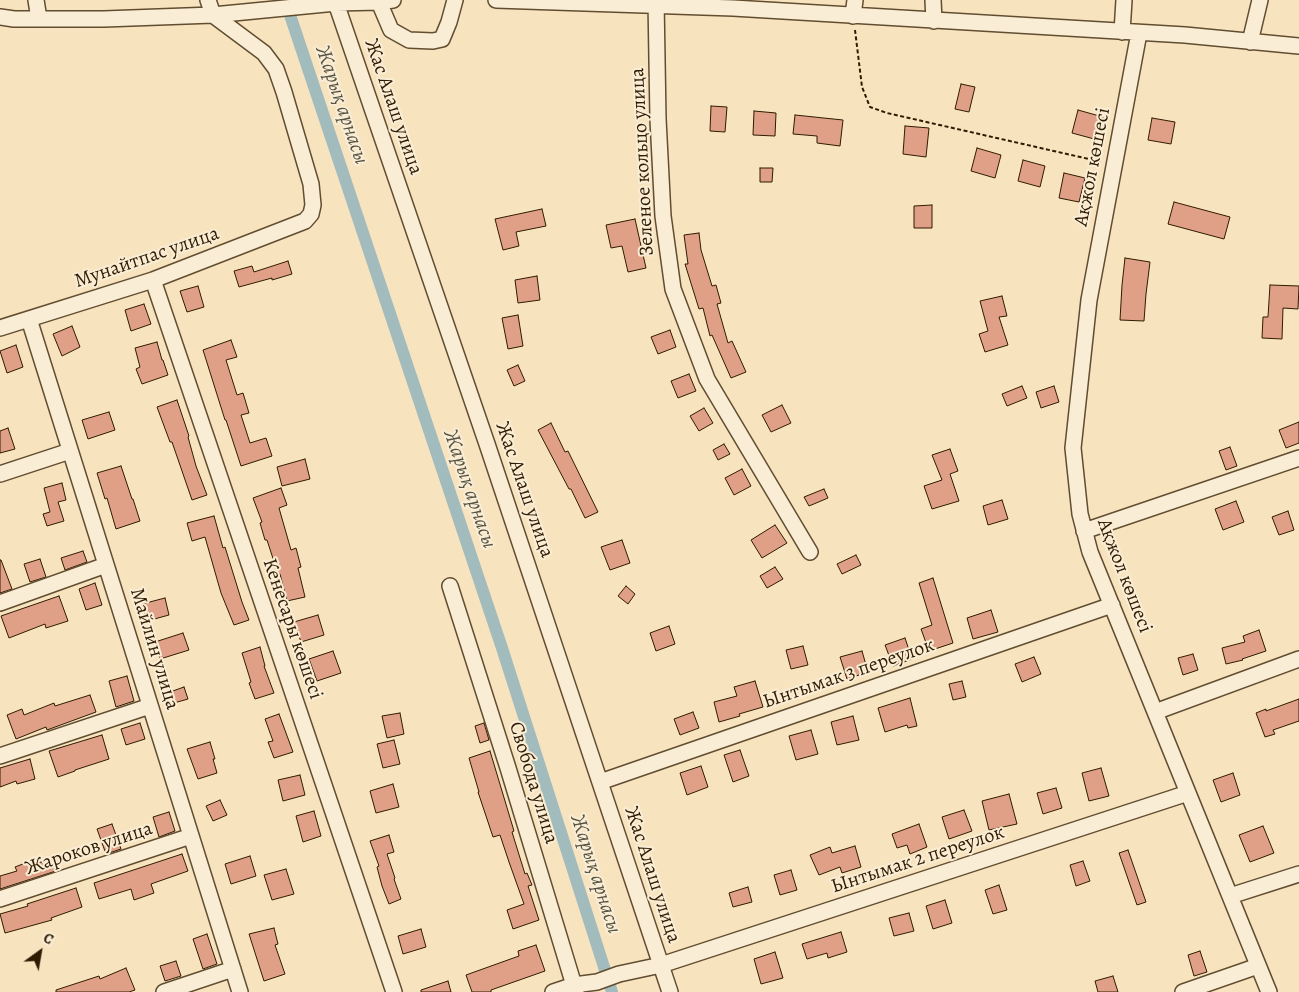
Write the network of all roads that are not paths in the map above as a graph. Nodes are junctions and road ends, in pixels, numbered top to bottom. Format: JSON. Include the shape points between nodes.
{"nodes":[{"id":1,"x":36,"y":0,"type":"edge"},
{"id":2,"x":208,"y":0,"type":"edge"},
{"id":3,"x":455,"y":0,"type":"edge"},
{"id":4,"x":496,"y":0,"type":"edge"},
{"id":5,"x":855,"y":0,"type":"edge"},
{"id":6,"x":933,"y":0,"type":"edge"},
{"id":7,"x":1124,"y":0,"type":"edge"},
{"id":8,"x":1260,"y":0,"type":"edge"},
{"id":9,"x":386,"y":1,"type":"edge"},
{"id":10,"x":336,"y":3,"type":"junction"},
{"id":11,"x":656,"y":3,"type":"edge"},
{"id":12,"x":213,"y":15,"type":"junction"},
{"id":13,"x":854,"y":16,"type":"junction"},
{"id":14,"x":0,"y":18,"type":"edge"},
{"id":15,"x":39,"y":19,"type":"junction"},
{"id":16,"x":934,"y":20,"type":"junction"},
{"id":17,"x":1122,"y":32,"type":"junction"},
{"id":18,"x":1139,"y":32,"type":"junction"},
{"id":19,"x":1250,"y":42,"type":"junction"},
{"id":20,"x":1299,"y":46,"type":"edge"},
{"id":21,"x":152,"y":280,"type":"junction"},
{"id":22,"x":29,"y":319,"type":"junction"},
{"id":23,"x":0,"y":328,"type":"edge"},
{"id":24,"x":70,"y":451,"type":"junction"},
{"id":25,"x":1299,"y":458,"type":"edge"},
{"id":26,"x":0,"y":474,"type":"edge"},
{"id":27,"x":1084,"y":531,"type":"junction"},
{"id":28,"x":810,"y":552,"type":"dead end"},
{"id":29,"x":106,"y":565,"type":"junction"},
{"id":30,"x":450,"y":586,"type":"dead end"},
{"id":31,"x":0,"y":603,"type":"edge"},
{"id":32,"x":1112,"y":605,"type":"junction"},
{"id":33,"x":1299,"y":660,"type":"edge"},
{"id":34,"x":150,"y":706,"type":"junction"},
{"id":35,"x":1155,"y":712,"type":"junction"},
{"id":36,"x":0,"y":756,"type":"edge"},
{"id":37,"x":600,"y":782,"type":"junction"},
{"id":38,"x":1188,"y":793,"type":"junction"},
{"id":39,"x":191,"y":836,"type":"junction"},
{"id":40,"x":1299,"y":874,"type":"edge"},
{"id":41,"x":1230,"y":896,"type":"junction"},
{"id":42,"x":0,"y":899,"type":"edge"},
{"id":43,"x":661,"y":965,"type":"junction"},
{"id":44,"x":1258,"y":966,"type":"junction"},
{"id":45,"x":233,"y":969,"type":"junction"},
{"id":46,"x":575,"y":988,"type":"edge"},
{"id":47,"x":164,"y":992,"type":"edge"},
{"id":48,"x":240,"y":992,"type":"edge"},
{"id":49,"x":394,"y":992,"type":"edge"},
{"id":50,"x":553,"y":992,"type":"edge"},
{"id":51,"x":670,"y":992,"type":"edge"},
{"id":52,"x":1183,"y":992,"type":"edge"},
{"id":53,"x":1269,"y":992,"type":"edge"}],
"edges":[{"from":1,"to":15,"type":"street"},
{"from":2,"to":12,"type":"street"},
{"from":3,"to":9,"type":"street","via":[[442,39],[433,41],[409,40],[391,30]]},
{"from":4,"to":11,"type":"street"},
{"from":5,"to":13,"type":"street"},
{"from":6,"to":16,"type":"street"},
{"from":7,"to":17,"type":"street"},
{"from":8,"to":19,"type":"street"},
{"from":9,"to":10,"type":"street"},
{"from":10,"to":12,"type":"street"},
{"from":10,"to":37,"type":"street","name":"Жас Алаш улица"},
{"from":11,"to":13,"type":"street"},
{"from":11,"to":28,"type":"street","name":"Зеленое кольцо улица","via":[[663,216],[673,289],[707,378]]},
{"from":12,"to":15,"type":"street"},
{"from":12,"to":21,"type":"street","name":"Мунайтпас улица","via":[[264,54],[276,69],[311,184],[311,214],[305,221]]},
{"from":13,"to":16,"type":"street"},
{"from":14,"to":15,"type":"street"},
{"from":16,"to":17,"type":"street"},
{"from":17,"to":18,"type":"street"},
{"from":18,"to":19,"type":"street"},
{"from":18,"to":27,"type":"street","name":"Ақжол көшесі","via":[[1089,300],[1073,448]]},
{"from":19,"to":20,"type":"street"},
{"from":21,"to":22,"type":"street","name":"Мунайтпас улица"},
{"from":21,"to":49,"type":"street","name":"Кенесары көшесі"},
{"from":22,"to":23,"type":"street","name":"Мунайтпас улица"},
{"from":22,"to":24,"type":"street","name":"Майлин улица"},
{"from":24,"to":26,"type":"street"},
{"from":24,"to":29,"type":"street","name":"Майлин улица"},
{"from":25,"to":27,"type":"street"},
{"from":27,"to":32,"type":"street","name":"Ақжол көшесі"},
{"from":29,"to":31,"type":"street"},
{"from":29,"to":34,"type":"street","name":"Майлин улица"},
{"from":30,"to":46,"type":"street","name":"Свобода улица"},
{"from":32,"to":35,"type":"street","name":"Ақжол көшесі"},
{"from":32,"to":37,"type":"street","name":"Ынтымак 3 переулок"},
{"from":33,"to":35,"type":"street"},
{"from":34,"to":36,"type":"street"},
{"from":34,"to":39,"type":"street","name":"Майлин улица"},
{"from":35,"to":38,"type":"street","name":"Ақжол көшесі"},
{"from":37,"to":43,"type":"street","name":"Жас Алаш улица"},
{"from":38,"to":41,"type":"street","name":"Ақжол көшесі"},
{"from":38,"to":43,"type":"street","name":"Ынтымак 2 переулок"},
{"from":39,"to":42,"type":"street","name":"Жароков улица"},
{"from":39,"to":45,"type":"street","name":"Майлин улица"},
{"from":40,"to":41,"type":"street"},
{"from":41,"to":44,"type":"street","name":"Ақжол көшесі"},
{"from":43,"to":46,"type":"street","name":"Ынтымак 2 переулок"},
{"from":43,"to":51,"type":"street","name":"Жас Алаш улица"},
{"from":44,"to":52,"type":"street"},
{"from":44,"to":53,"type":"street","name":"Ақжол көшесі"},
{"from":45,"to":47,"type":"street"},
{"from":45,"to":48,"type":"street","name":"Майлин улица"},
{"from":46,"to":50,"type":"street","name":"Ынтымак 2 переулок"}]}
